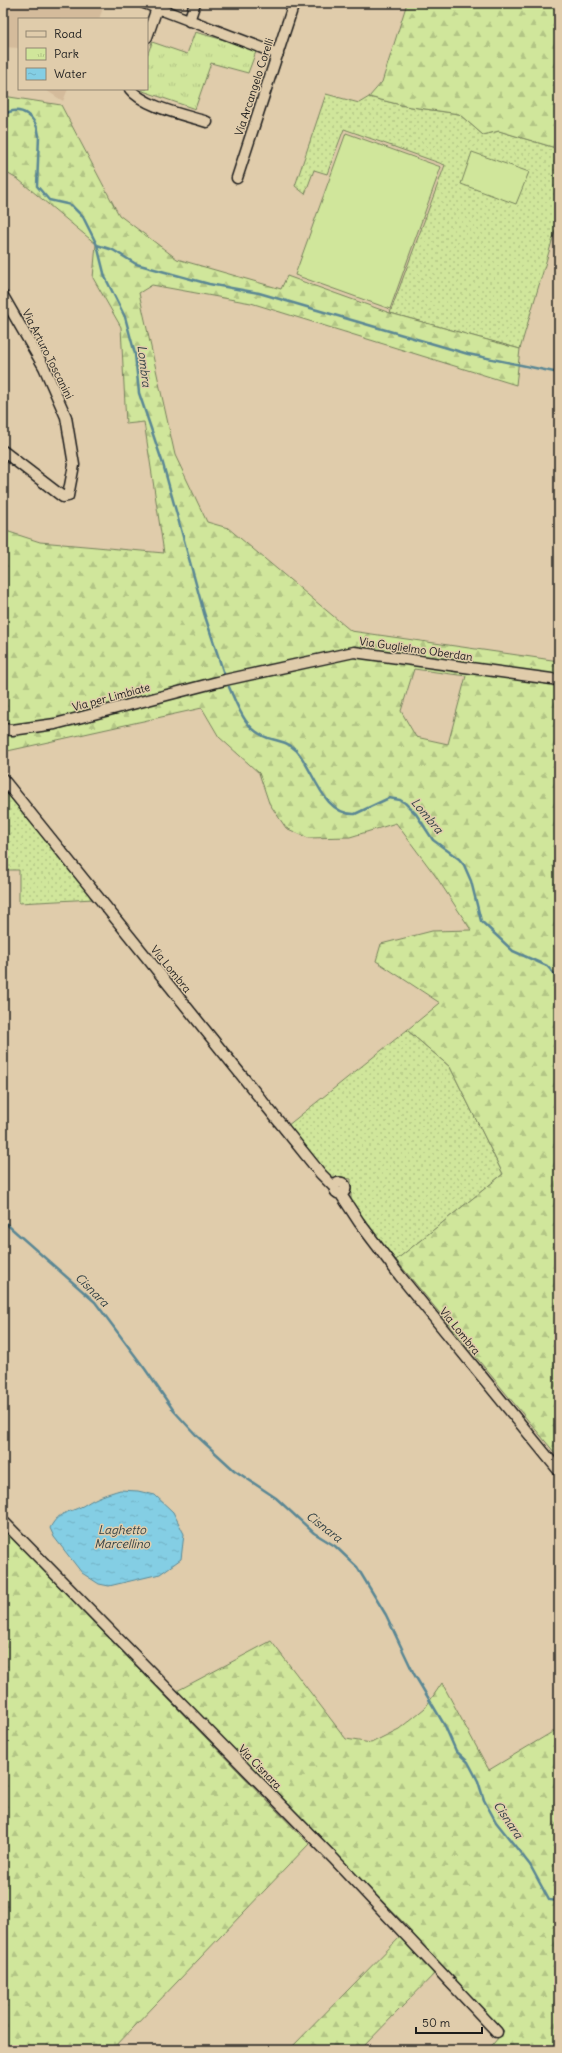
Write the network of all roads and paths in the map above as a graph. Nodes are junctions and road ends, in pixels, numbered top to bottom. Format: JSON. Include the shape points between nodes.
{"nodes":[{"id":1,"x":144,"y":3,"type":"edge"},
{"id":2,"x":195,"y":3,"type":"edge"},
{"id":3,"x":294,"y":3,"type":"edge"},
{"id":4,"x":157,"y":8,"type":"junction"},
{"id":5,"x":189,"y":21,"type":"junction"},
{"id":6,"x":148,"y":34,"type":"edge"},
{"id":7,"x":278,"y":54,"type":"junction"},
{"id":8,"x":131,"y":90,"type":"edge"},
{"id":9,"x":207,"y":122,"type":"dead end"},
{"id":10,"x":237,"y":178,"type":"dead end"},
{"id":11,"x":3,"y":296,"type":"edge"},
{"id":12,"x":3,"y":451,"type":"edge"},
{"id":13,"x":225,"y":680,"type":"joint"},
{"id":14,"x":559,"y":680,"type":"edge"},
{"id":15,"x":3,"y":729,"type":"edge"},
{"id":16,"x":3,"y":778,"type":"edge"},
{"id":17,"x":559,"y":1471,"type":"edge"},
{"id":18,"x":3,"y":1521,"type":"edge"},
{"id":19,"x":497,"y":2032,"type":"dead end"}],
"edges":[{"from":1,"to":4,"type":"street"},
{"from":2,"to":5,"type":"street"},
{"from":3,"to":7,"type":"street","name":"Via Arcangelo Corelli"},
{"from":4,"to":5,"type":"street"},
{"from":4,"to":6,"type":"street"},
{"from":5,"to":7,"type":"street"},
{"from":7,"to":10,"type":"street","name":"Via Arcangelo Corelli"},
{"from":8,"to":9,"type":"street","via":[[144,101]]},
{"from":11,"to":12,"type":"street","name":"Via Arturo Toscanini","via":[[44,367],[66,416],[74,465],[68,496],[63,497]]},
{"from":13,"to":14,"type":"street","name":"Via Guglielmo Oberdan","via":[[354,652]]},
{"from":13,"to":15,"type":"street","name":"Via per Limbiate","via":[[55,724]]},
{"from":16,"to":17,"type":"street","name":"Via Lombra","via":[[321,1174],[338,1189],[400,1276]]},
{"from":18,"to":19,"type":"street","name":"Via Cisnara","via":[[334,1859]]}]}
